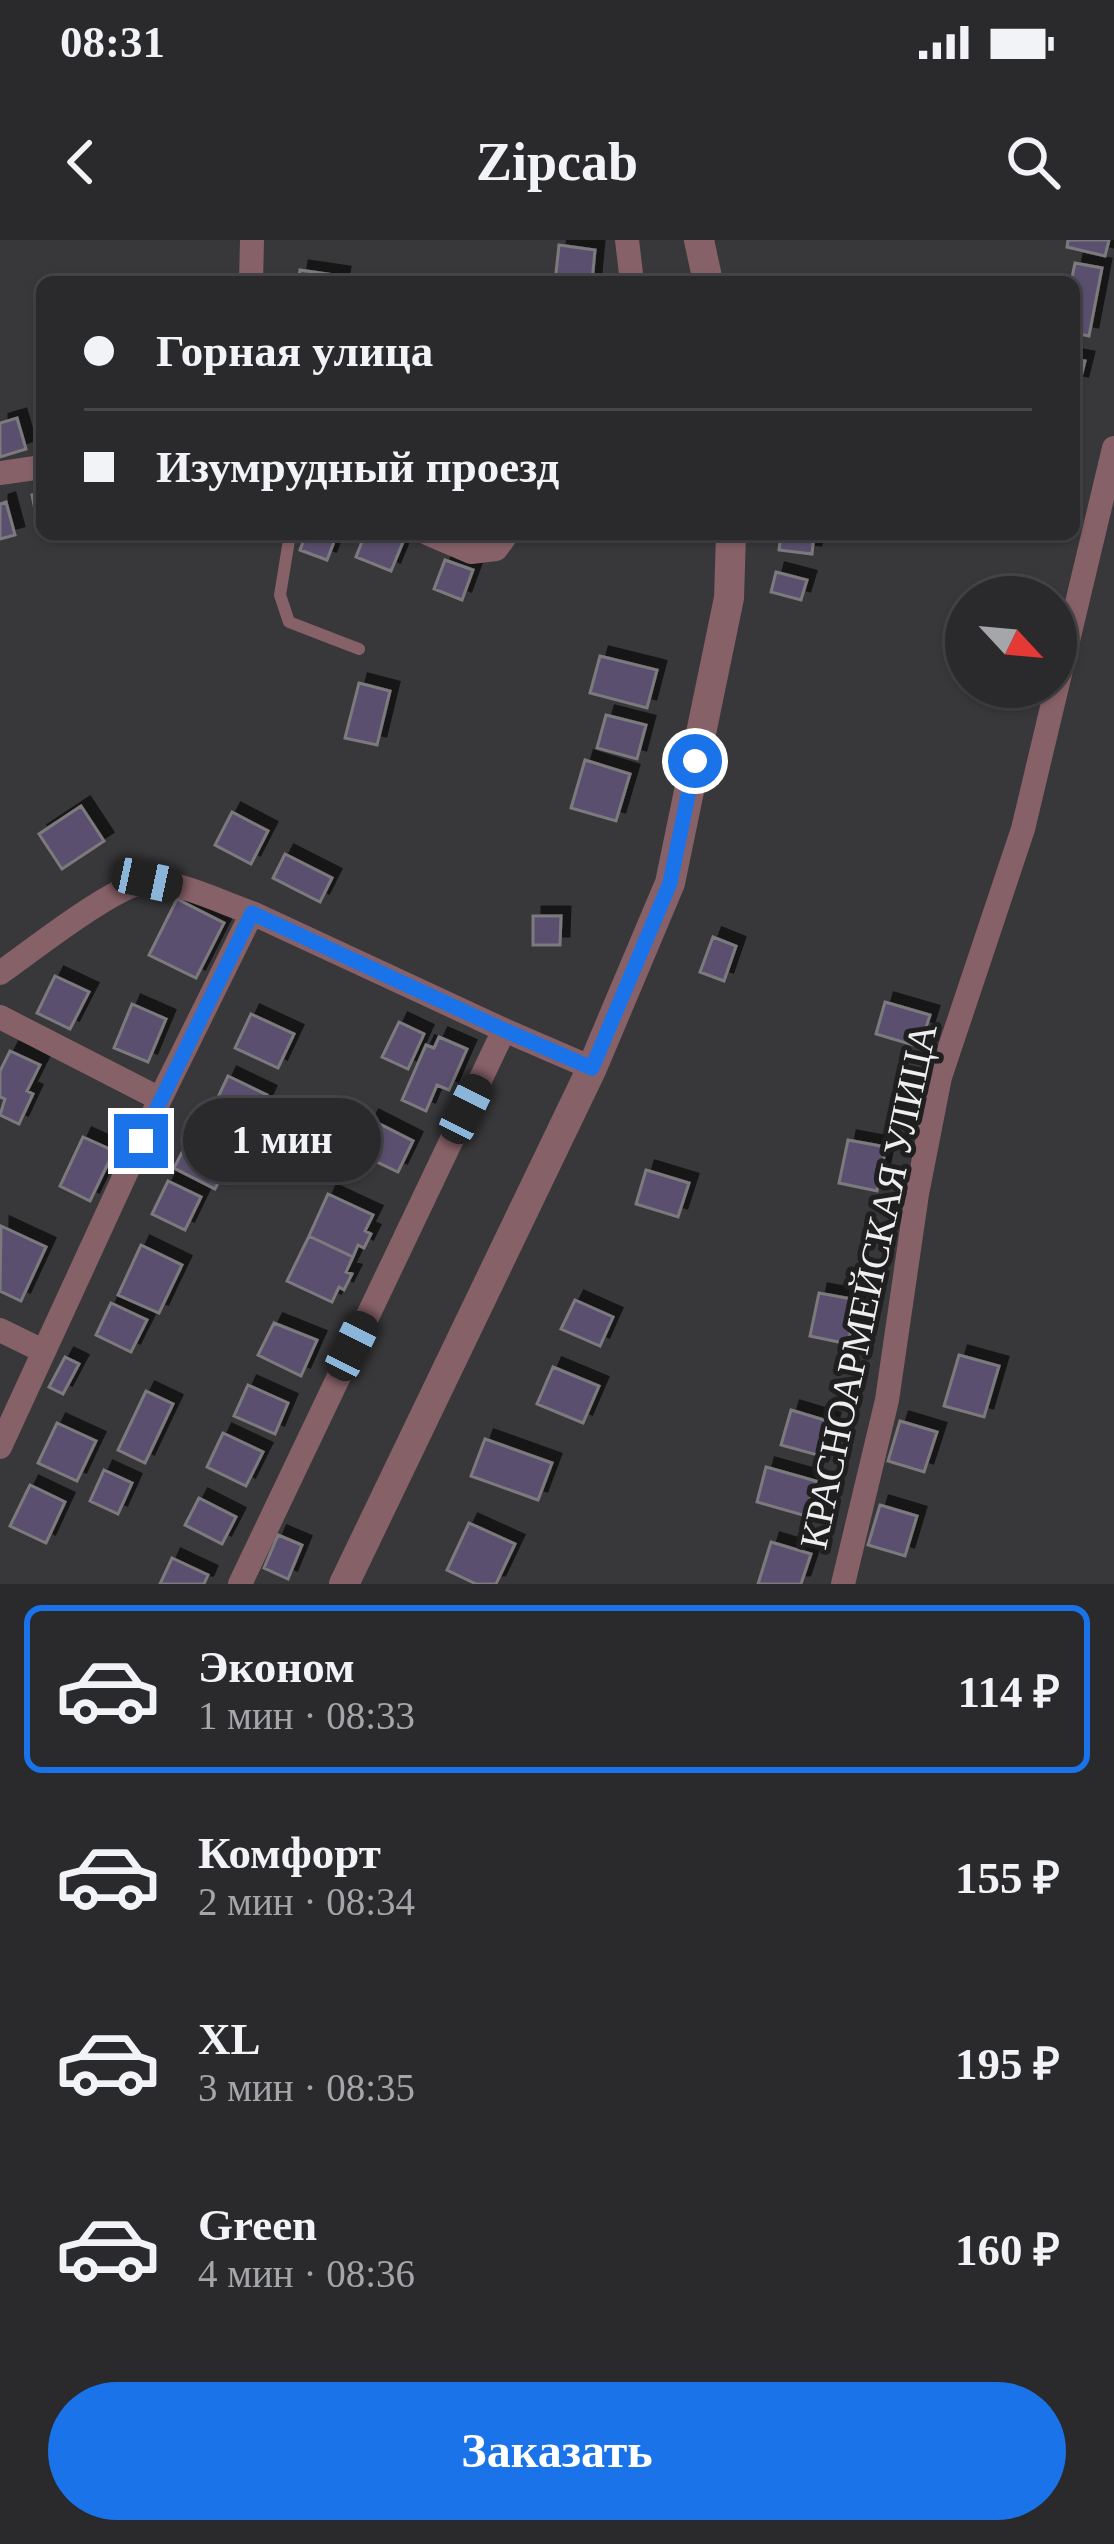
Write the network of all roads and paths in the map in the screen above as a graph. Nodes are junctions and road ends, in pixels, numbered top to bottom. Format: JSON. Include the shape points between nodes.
{"nodes":[{"id":1,"x":252,"y":240,"type":"edge"},
{"id":2,"x":627,"y":240,"type":"edge"},
{"id":3,"x":699,"y":240,"type":"edge"},
{"id":4,"x":251,"y":276,"type":"edge"},
{"id":5,"x":631,"y":276,"type":"edge"},
{"id":6,"x":707,"y":276,"type":"edge"},
{"id":7,"x":1114,"y":448,"type":"edge"},
{"id":8,"x":36,"y":468,"type":"edge"},
{"id":9,"x":0,"y":473,"type":"edge"},
{"id":10,"x":289,"y":540,"type":"edge"},
{"id":11,"x":443,"y":540,"type":"edge"},
{"id":12,"x":503,"y":540,"type":"edge"},
{"id":13,"x":731,"y":540,"type":"edge"},
{"id":14,"x":359,"y":649,"type":"dead end"},
{"id":15,"x":252,"y":913,"type":"junction"},
{"id":16,"x":0,"y":973,"type":"edge"},
{"id":17,"x":0,"y":1017,"type":"edge"},
{"id":18,"x":504,"y":1030,"type":"junction"},
{"id":19,"x":592,"y":1068,"type":"junction"},
{"id":20,"x":160,"y":1099,"type":"junction"},
{"id":21,"x":0,"y":1330,"type":"edge"},
{"id":22,"x":43,"y":1351,"type":"junction"},
{"id":23,"x":0,"y":1447,"type":"edge"},
{"id":24,"x":240,"y":1584,"type":"edge"},
{"id":25,"x":344,"y":1584,"type":"edge"},
{"id":26,"x":843,"y":1584,"type":"edge"}],
"edges":[{"from":1,"to":4,"type":"street"},
{"from":2,"to":5,"type":"street"},
{"from":3,"to":6,"type":"street"},
{"from":7,"to":26,"type":"street","name":"КРАСНОАРМЕЙСКАЯ УЛИЦА","via":[[1023,829],[940,1077],[887,1400]]},
{"from":8,"to":9,"type":"street"},
{"from":10,"to":14,"type":"lane","via":[[280,595],[289,622]]},
{"from":11,"to":12,"type":"street","via":[[471,552],[496,549]]},
{"from":13,"to":19,"type":"street","via":[[729,598],[670,883]]},
{"from":15,"to":16,"type":"street","via":[[147,880],[122,888]]},
{"from":15,"to":18,"type":"street"},
{"from":15,"to":20,"type":"street"},
{"from":17,"to":20,"type":"street"},
{"from":18,"to":19,"type":"street"},
{"from":18,"to":24,"type":"street"},
{"from":19,"to":25,"type":"street"},
{"from":20,"to":22,"type":"street"},
{"from":21,"to":22,"type":"street"},
{"from":22,"to":23,"type":"street"}]}
